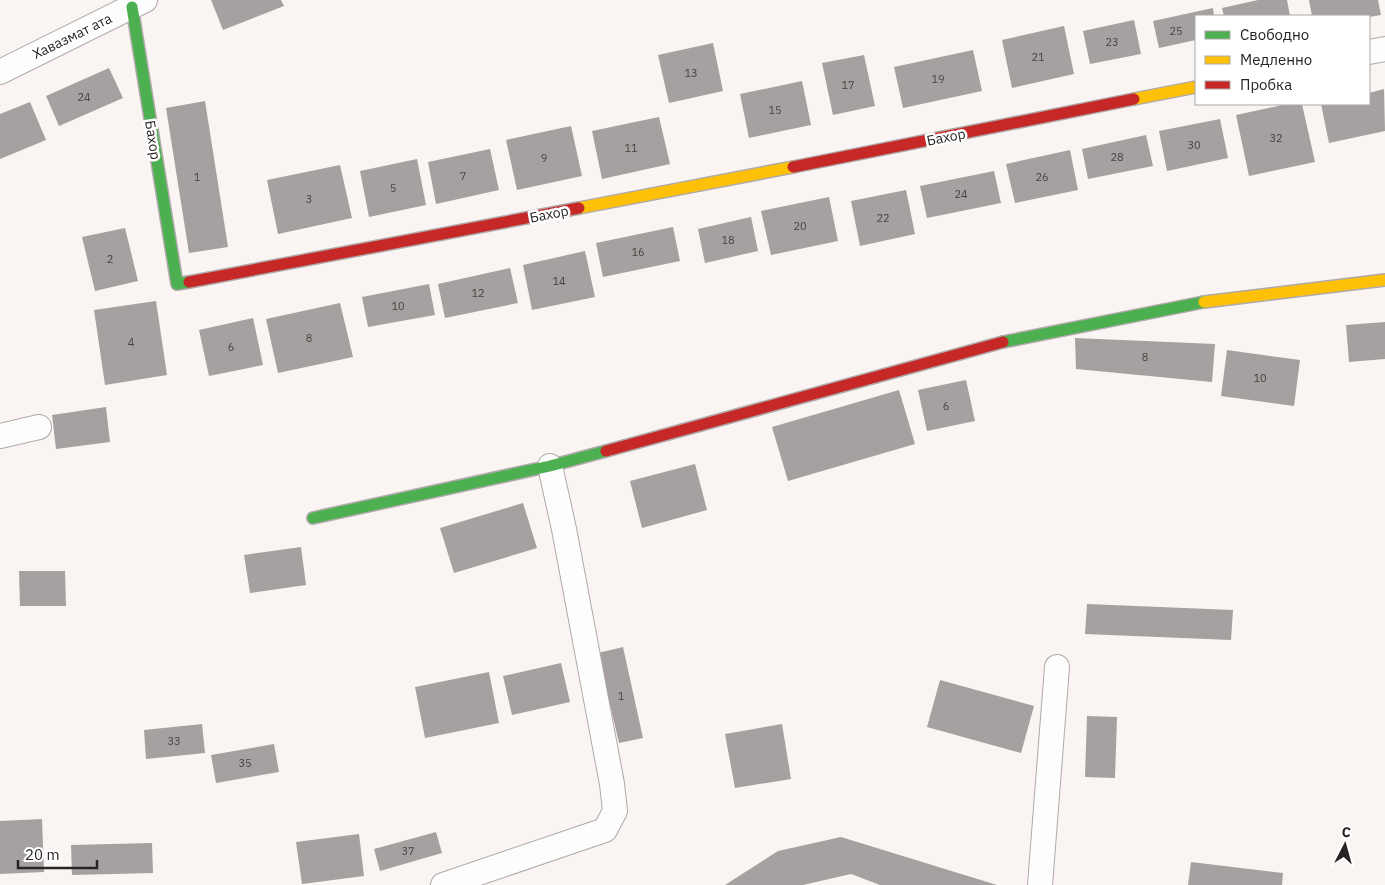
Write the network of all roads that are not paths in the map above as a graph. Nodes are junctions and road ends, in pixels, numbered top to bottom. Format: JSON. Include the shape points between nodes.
{"nodes":[{"id":1,"x":138,"y":3,"type":"edge"},
{"id":2,"x":1385,"y":49,"type":"edge"},
{"id":3,"x":1370,"y":52,"type":"edge"},
{"id":4,"x":0,"y":72,"type":"edge"},
{"id":5,"x":1195,"y":87,"type":"edge"},
{"id":6,"x":1385,"y":280,"type":"edge"},
{"id":7,"x":39,"y":427,"type":"dead end"},
{"id":8,"x":0,"y":436,"type":"edge"},
{"id":9,"x":550,"y":466,"type":"junction"},
{"id":10,"x":313,"y":518,"type":"dead end"},
{"id":11,"x":1058,"y":667,"type":"dead end"},
{"id":12,"x":443,"y":885,"type":"edge"},
{"id":13,"x":1040,"y":885,"type":"edge"}],
"edges":[{"from":1,"to":4,"type":"street","name":"Хавазмат ата"},
{"from":1,"to":5,"type":"street","name":"Бахор","via":[[176,284],[765,174]]},
{"from":2,"to":3,"type":"street"},
{"from":6,"to":9,"type":"street","via":[[1219,299],[997,343]]},
{"from":7,"to":8,"type":"street"},
{"from":9,"to":10,"type":"street"},
{"from":9,"to":12,"type":"street","via":[[615,812],[605,830]]},
{"from":11,"to":13,"type":"street"}]}
